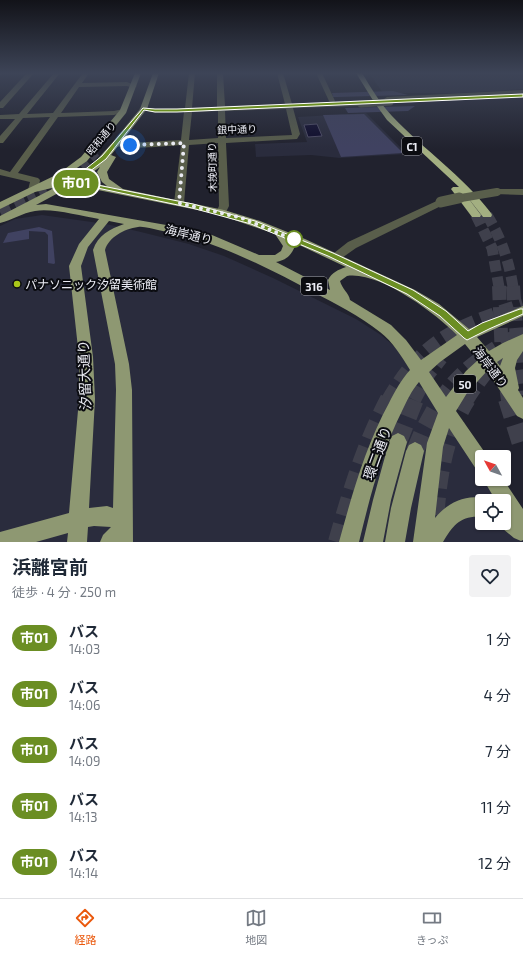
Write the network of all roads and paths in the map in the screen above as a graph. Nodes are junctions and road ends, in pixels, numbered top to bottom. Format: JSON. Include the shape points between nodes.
{"nodes":[{"id":1,"x":7,"y":98,"type":"edge"},
{"id":2,"x":36,"y":98,"type":"edge"},
{"id":3,"x":67,"y":98,"type":"edge"},
{"id":4,"x":129,"y":98,"type":"edge"},
{"id":5,"x":134,"y":98,"type":"edge"},
{"id":6,"x":147,"y":98,"type":"edge"},
{"id":7,"x":189,"y":98,"type":"edge"},
{"id":8,"x":221,"y":98,"type":"edge"},
{"id":9,"x":286,"y":98,"type":"edge"},
{"id":10,"x":369,"y":98,"type":"edge"},
{"id":11,"x":375,"y":98,"type":"edge"},
{"id":12,"x":383,"y":98,"type":"edge"},
{"id":13,"x":418,"y":98,"type":"edge"},
{"id":14,"x":446,"y":98,"type":"edge"},
{"id":15,"x":389,"y":100,"type":"junction"},
{"id":16,"x":332,"y":101,"type":"joint"},
{"id":17,"x":359,"y":102,"type":"junction"},
{"id":18,"x":287,"y":104,"type":"junction"},
{"id":19,"x":0,"y":106,"type":"edge"},
{"id":20,"x":221,"y":106,"type":"junction"},
{"id":21,"x":188,"y":108,"type":"junction"},
{"id":22,"x":143,"y":109,"type":"junction"},
{"id":23,"x":123,"y":111,"type":"junction"},
{"id":24,"x":55,"y":115,"type":"junction"},
{"id":25,"x":21,"y":116,"type":"junction"},
{"id":26,"x":0,"y":117,"type":"edge"},
{"id":27,"x":0,"y":141,"type":"edge"},
{"id":28,"x":223,"y":141,"type":"junction"},
{"id":29,"x":184,"y":143,"type":"junction"},
{"id":30,"x":116,"y":144,"type":"junction"},
{"id":31,"x":99,"y":150,"type":"tunnel mouth"},
{"id":32,"x":428,"y":151,"type":"junction"},
{"id":33,"x":0,"y":172,"type":"edge"},
{"id":34,"x":12,"y":175,"type":"junction"},
{"id":35,"x":72,"y":182,"type":"junction"},
{"id":36,"x":33,"y":190,"type":"junction"},
{"id":37,"x":523,"y":192,"type":"edge"},
{"id":38,"x":128,"y":194,"type":"junction"},
{"id":39,"x":179,"y":203,"type":"junction"},
{"id":40,"x":42,"y":204,"type":"junction"},
{"id":41,"x":0,"y":206,"type":"edge"},
{"id":42,"x":221,"y":212,"type":"junction"},
{"id":43,"x":476,"y":215,"type":"tunnel mouth"},
{"id":44,"x":487,"y":215,"type":"tunnel mouth"},
{"id":45,"x":106,"y":218,"type":"junction"},
{"id":46,"x":0,"y":220,"type":"edge"},
{"id":47,"x":138,"y":223,"type":"junction"},
{"id":48,"x":274,"y":231,"type":"junction"},
{"id":49,"x":250,"y":255,"type":"junction"},
{"id":50,"x":335,"y":257,"type":"junction"},
{"id":51,"x":375,"y":275,"type":"junction"},
{"id":52,"x":352,"y":307,"type":"junction"},
{"id":53,"x":523,"y":311,"type":"tunnel mouth"},
{"id":54,"x":467,"y":336,"type":"junction"},
{"id":55,"x":523,"y":341,"type":"edge"},
{"id":56,"x":488,"y":360,"type":"junction"},
{"id":57,"x":420,"y":371,"type":"junction"},
{"id":58,"x":519,"y":405,"type":"edge"},
{"id":59,"x":448,"y":411,"type":"junction"},
{"id":60,"x":398,"y":442,"type":"tunnel mouth"},
{"id":61,"x":415,"y":451,"type":"tunnel mouth"},
{"id":62,"x":475,"y":452,"type":"edge"},
{"id":63,"x":497,"y":486,"type":"edge"},
{"id":64,"x":475,"y":506,"type":"edge"},
{"id":65,"x":78,"y":520,"type":"junction"},
{"id":66,"x":511,"y":523,"type":"edge"},
{"id":67,"x":523,"y":526,"type":"edge"},
{"id":68,"x":119,"y":533,"type":"edge"},
{"id":69,"x":523,"y":534,"type":"edge"},
{"id":70,"x":0,"y":542,"type":"edge"},
{"id":71,"x":77,"y":542,"type":"edge"},
{"id":72,"x":349,"y":542,"type":"edge"},
{"id":73,"x":373,"y":542,"type":"edge"},
{"id":74,"x":395,"y":542,"type":"edge"},
{"id":75,"x":423,"y":542,"type":"edge"},
{"id":76,"x":432,"y":542,"type":"edge"}],
"edges":[{"from":1,"to":19,"type":"street"},
{"from":2,"to":25,"type":"street"},
{"from":3,"to":24,"type":"street"},
{"from":4,"to":23,"type":"main road","name":"昭和通り","number":"316"},
{"from":5,"to":31,"type":"main road","number":"316","via":[[130,111]]},
{"from":6,"to":22,"type":"main road","name":"昭和通り","number":"316"},
{"from":7,"to":21,"type":"street"},
{"from":8,"to":20,"type":"street","name":"木挽町通り"},
{"from":9,"to":18,"type":"street","name":"銀中通り"},
{"from":10,"to":43,"type":"highway","number":"C1","via":[[383,118],[446,179]]},
{"from":11,"to":32,"type":"highway","via":[[384,112]]},
{"from":12,"to":32,"type":"highway"},
{"from":13,"to":15,"type":"street"},
{"from":14,"to":15,"type":"street"},
{"from":15,"to":17,"type":"street","bridge":true},
{"from":16,"to":17,"type":"street"},
{"from":16,"to":18,"type":"street"},
{"from":17,"to":18,"type":"street"},
{"from":18,"to":20,"type":"street"},
{"from":18,"to":28,"type":"street","name":"銀中通り","via":[[296,134],[294,137]]},
{"from":20,"to":21,"type":"street"},
{"from":20,"to":28,"type":"street","name":"木挽町通り"},
{"from":21,"to":22,"type":"street","via":[[155,111]]},
{"from":21,"to":29,"type":"street"},
{"from":22,"to":30,"type":"main road","name":"昭和通り","number":"316"},
{"from":23,"to":24,"type":"street"},
{"from":23,"to":36,"type":"main road","name":"昭和通り","number":"316","via":[[84,159],[61,176]]},
{"from":24,"to":25,"type":"street"},
{"from":24,"to":34,"type":"street"},
{"from":25,"to":26,"type":"street"},
{"from":25,"to":27,"type":"street"},
{"from":28,"to":29,"type":"street","name":"銀中通り"},
{"from":28,"to":42,"type":"street","name":"木挽町通り","via":[[224,206]]},
{"from":29,"to":30,"type":"street","name":"銀中通り"},
{"from":29,"to":39,"type":"street"},
{"from":30,"to":35,"type":"main road","name":"昭和通り","number":"316","via":[[97,164]]},
{"from":30,"to":38,"type":"main road","via":[[112,157],[102,172],[105,180]]},
{"from":32,"to":44,"type":"highway","via":[[469,192]]},
{"from":33,"to":34,"type":"street"},
{"from":34,"to":36,"type":"street","via":[[35,180]]},
{"from":35,"to":36,"type":"main road","name":"海岸通り","number":"316","via":[[62,182]]},
{"from":35,"to":38,"type":"main road","name":"海岸通り","number":"316"},
{"from":35,"to":40,"type":"main road","name":"昭和通り","number":"316"},
{"from":36,"to":40,"type":"main road"},
{"from":36,"to":41,"type":"main road","name":"昭和通り","number":"316"},
{"from":37,"to":50,"type":"street","bridge":true,"via":[[497,192],[441,202],[352,245]]},
{"from":38,"to":39,"type":"main road","name":"海岸通り","number":"316"},
{"from":39,"to":42,"type":"main road","name":"海岸通り","number":"316"},
{"from":40,"to":45,"type":"main road","name":"海岸通り","number":"316"},
{"from":40,"to":46,"type":"main road","name":"海岸通り","number":"316"},
{"from":42,"to":48,"type":"main road","name":"海岸通り","number":"316"},
{"from":45,"to":47,"type":"main road","name":"海岸通り","number":"316"},
{"from":45,"to":65,"type":"main road","name":"汐留大通り","via":[[83,246],[75,266],[86,356],[87,392]]},
{"from":47,"to":49,"type":"main road","name":"海岸通り","number":"316","via":[[202,236]]},
{"from":47,"to":68,"type":"main road","via":[[109,235],[103,240],[99,250],[122,364],[124,390],[124,468]]},
{"from":48,"to":49,"type":"main road","via":[[283,237],[289,246],[285,254],[272,259]]},
{"from":48,"to":50,"type":"main road","name":"海岸通り","number":"316"},
{"from":49,"to":52,"type":"main road","name":"海岸通り","number":"316"},
{"from":50,"to":51,"type":"main road","name":"海岸通り","number":"316"},
{"from":51,"to":52,"type":"main road","via":[[350,271],[343,272],[334,280],[336,290]]},
{"from":51,"to":54,"type":"main road","name":"海岸通り","number":"316","via":[[426,302],[456,324]]},
{"from":52,"to":57,"type":"main road","name":"海岸通り","number":"316","via":[[390,333]]},
{"from":53,"to":54,"type":"main road","name":"環二通り"},
{"from":54,"to":56,"type":"main road","name":"海岸通り","number":"316"},
{"from":54,"to":57,"type":"main road","name":"環二通り","via":[[442,352]]},
{"from":55,"to":56,"type":"main road","number":"50","via":[[507,347]]},
{"from":55,"to":58,"type":"main road","number":"50","via":[[507,364],[507,373]]},
{"from":56,"to":58,"type":"main road","name":"海岸通り","number":"316"},
{"from":56,"to":59,"type":"main road","number":"50","via":[[464,385]]},
{"from":57,"to":59,"type":"main road","name":"海岸通り","number":"316"},
{"from":57,"to":72,"type":"main road","name":"環二通り","via":[[410,382],[383,431]]},
{"from":59,"to":62,"type":"main road","name":"海岸通り","number":"316"},
{"from":59,"to":75,"type":"main road","via":[[438,432]]},
{"from":60,"to":73,"type":"main road"},
{"from":61,"to":74,"type":"main road"},
{"from":63,"to":67,"type":"main road"},
{"from":64,"to":76,"type":"main road","via":[[458,509],[443,524]]},
{"from":65,"to":68,"type":"main road","via":[[107,516]]},
{"from":65,"to":70,"type":"main road"},
{"from":65,"to":71,"type":"main road","name":"汐留大通り"},
{"from":66,"to":69,"type":"main road"}]}
